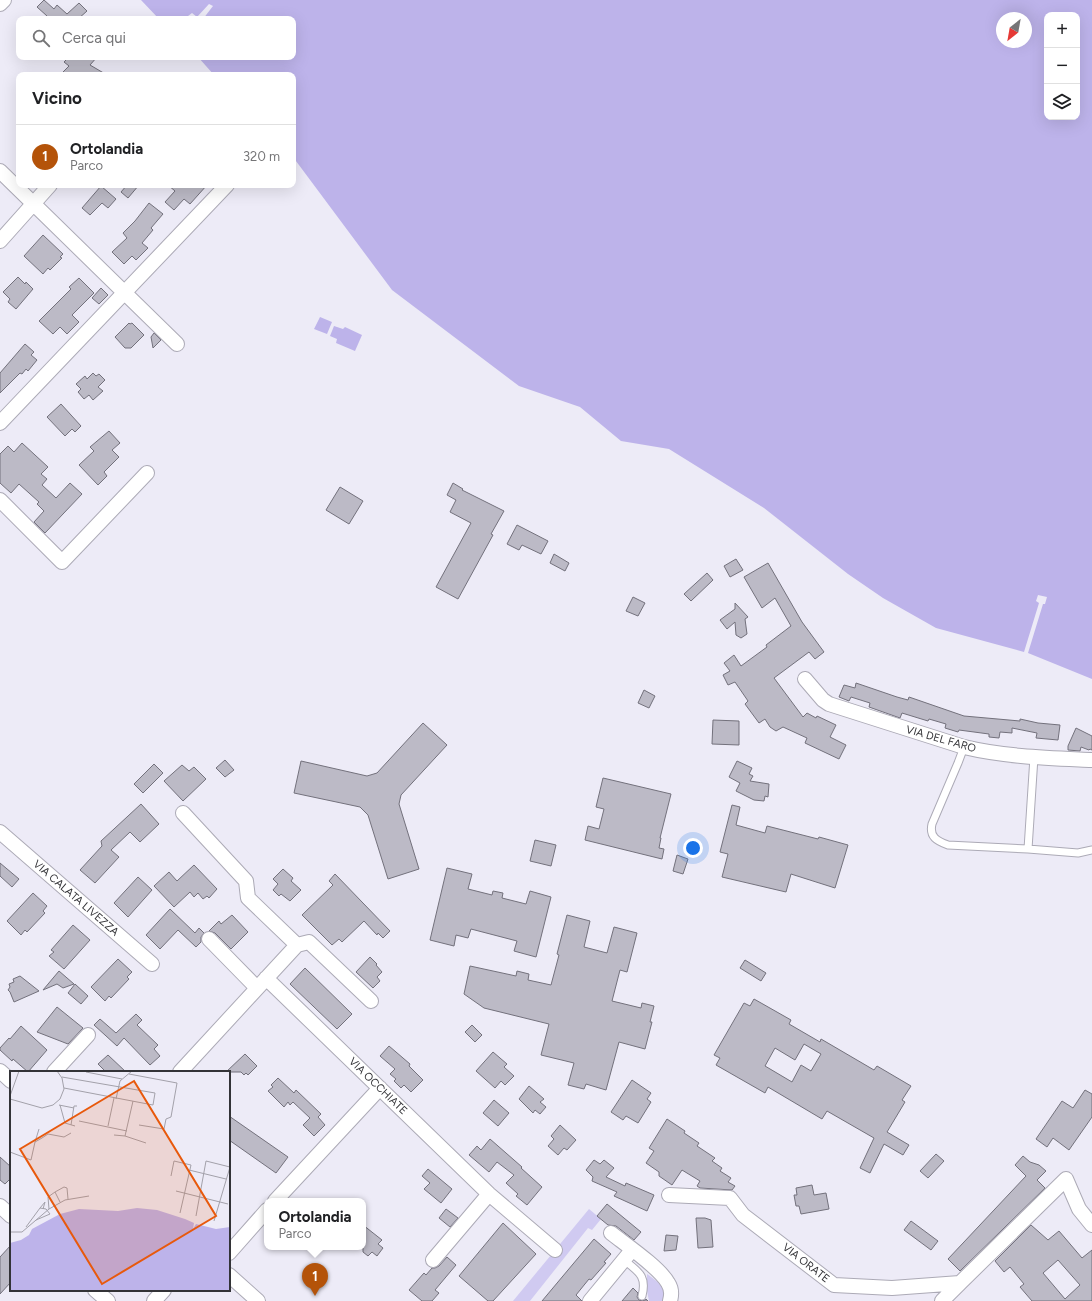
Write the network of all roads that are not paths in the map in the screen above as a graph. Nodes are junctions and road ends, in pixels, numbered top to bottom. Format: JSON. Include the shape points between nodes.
{"nodes":[{"id":1,"x":4,"y":0,"type":"edge"},
{"id":2,"x":0,"y":4,"type":"edge"},
{"id":3,"x":0,"y":171,"type":"edge"},
{"id":4,"x":16,"y":187,"type":"edge"},
{"id":5,"x":17,"y":188,"type":"edge"},
{"id":6,"x":47,"y":188,"type":"edge"},
{"id":7,"x":224,"y":188,"type":"edge"},
{"id":8,"x":33,"y":204,"type":"junction"},
{"id":9,"x":0,"y":241,"type":"edge"},
{"id":10,"x":125,"y":293,"type":"junction"},
{"id":11,"x":177,"y":344,"type":"dead end"},
{"id":12,"x":0,"y":423,"type":"edge"},
{"id":13,"x":147,"y":473,"type":"dead end"},
{"id":14,"x":0,"y":500,"type":"edge"},
{"id":15,"x":805,"y":679,"type":"dead end"},
{"id":16,"x":964,"y":747,"type":"junction"},
{"id":17,"x":1034,"y":757,"type":"junction"},
{"id":18,"x":1092,"y":760,"type":"edge"},
{"id":19,"x":183,"y":813,"type":"dead end"},
{"id":20,"x":0,"y":832,"type":"edge"},
{"id":21,"x":1028,"y":850,"type":"junction"},
{"id":22,"x":1092,"y":850,"type":"edge"},
{"id":23,"x":209,"y":940,"type":"dead end"},
{"id":24,"x":297,"y":945,"type":"junction"},
{"id":25,"x":152,"y":964,"type":"dead end"},
{"id":26,"x":266,"y":978,"type":"junction"},
{"id":27,"x":256,"y":988,"type":"junction"},
{"id":28,"x":371,"y":1001,"type":"dead end"},
{"id":29,"x":88,"y":1035,"type":"dead end"},
{"id":30,"x":0,"y":1071,"type":"edge"},
{"id":31,"x":55,"y":1071,"type":"edge"},
{"id":32,"x":181,"y":1071,"type":"edge"},
{"id":33,"x":10,"y":1080,"type":"edge"},
{"id":34,"x":380,"y":1088,"type":"junction"},
{"id":35,"x":489,"y":1194,"type":"junction"},
{"id":36,"x":669,"y":1195,"type":"dead end"},
{"id":37,"x":278,"y":1198,"type":"edge"},
{"id":38,"x":0,"y":1206,"type":"edge"},
{"id":39,"x":264,"y":1213,"type":"edge"},
{"id":40,"x":10,"y":1215,"type":"edge"},
{"id":41,"x":1092,"y":1226,"type":"edge"},
{"id":42,"x":611,"y":1232,"type":"dead end"},
{"id":43,"x":555,"y":1250,"type":"dead end"},
{"id":44,"x":230,"y":1252,"type":"edge"},
{"id":45,"x":628,"y":1255,"type":"junction"},
{"id":46,"x":433,"y":1260,"type":"dead end"},
{"id":47,"x":230,"y":1276,"type":"edge"},
{"id":48,"x":960,"y":1284,"type":"junction"},
{"id":49,"x":96,"y":1291,"type":"edge"},
{"id":50,"x":163,"y":1291,"type":"edge"},
{"id":51,"x":642,"y":1296,"type":"dead end"},
{"id":52,"x":108,"y":1301,"type":"edge"},
{"id":53,"x":154,"y":1301,"type":"edge"},
{"id":54,"x":258,"y":1301,"type":"edge"},
{"id":55,"x":590,"y":1301,"type":"edge"},
{"id":56,"x":670,"y":1301,"type":"edge"},
{"id":57,"x":942,"y":1301,"type":"edge"}],
"edges":[{"from":1,"to":2,"type":"street"},
{"from":3,"to":4,"type":"street"},
{"from":5,"to":8,"type":"street"},
{"from":6,"to":8,"type":"street"},
{"from":7,"to":10,"type":"street"},
{"from":8,"to":9,"type":"street"},
{"from":8,"to":10,"type":"street"},
{"from":10,"to":11,"type":"street"},
{"from":10,"to":12,"type":"street"},
{"from":13,"to":14,"type":"street","via":[[62,562]]},
{"from":15,"to":16,"type":"street","name":"VIA DEL FARO","via":[[829,704]]},
{"from":16,"to":17,"type":"street","name":"VIA DEL FARO","via":[[984,752]]},
{"from":16,"to":21,"type":"lane","via":[[932,824],[932,835],[942,843],[948,844]]},
{"from":17,"to":18,"type":"street","name":"VIA DEL FARO"},
{"from":17,"to":21,"type":"lane"},
{"from":19,"to":24,"type":"street","via":[[246,881],[248,898]]},
{"from":20,"to":25,"type":"street","name":"VIA CALATA LIVEZZA"},
{"from":21,"to":22,"type":"lane"},
{"from":23,"to":27,"type":"street"},
{"from":24,"to":26,"type":"street"},
{"from":24,"to":28,"type":"street","via":[[309,942]]},
{"from":26,"to":27,"type":"street"},
{"from":26,"to":34,"type":"street","name":"VIA OCCHIATE"},
{"from":27,"to":32,"type":"street"},
{"from":29,"to":31,"type":"street"},
{"from":30,"to":33,"type":"street"},
{"from":34,"to":35,"type":"street","name":"VIA OCCHIATE"},
{"from":34,"to":37,"type":"street"},
{"from":35,"to":43,"type":"street","name":"VIA OCCHIATE"},
{"from":35,"to":46,"type":"street"},
{"from":36,"to":48,"type":"street","name":"VIA ORATE","via":[[730,1198],[743,1215],[834,1285],[892,1288]]},
{"from":38,"to":40,"type":"street"},
{"from":39,"to":44,"type":"street"},
{"from":41,"to":48,"type":"street","via":[[1079,1209],[1066,1179]]},
{"from":42,"to":45,"type":"street"},
{"from":45,"to":51,"type":"lane","via":[[644,1279]]},
{"from":45,"to":55,"type":"street"},
{"from":45,"to":56,"type":"street","via":[[657,1269],[668,1282],[672,1293]]},
{"from":47,"to":54,"type":"street"},
{"from":48,"to":57,"type":"street"},
{"from":49,"to":52,"type":"street"},
{"from":50,"to":53,"type":"street"}]}
